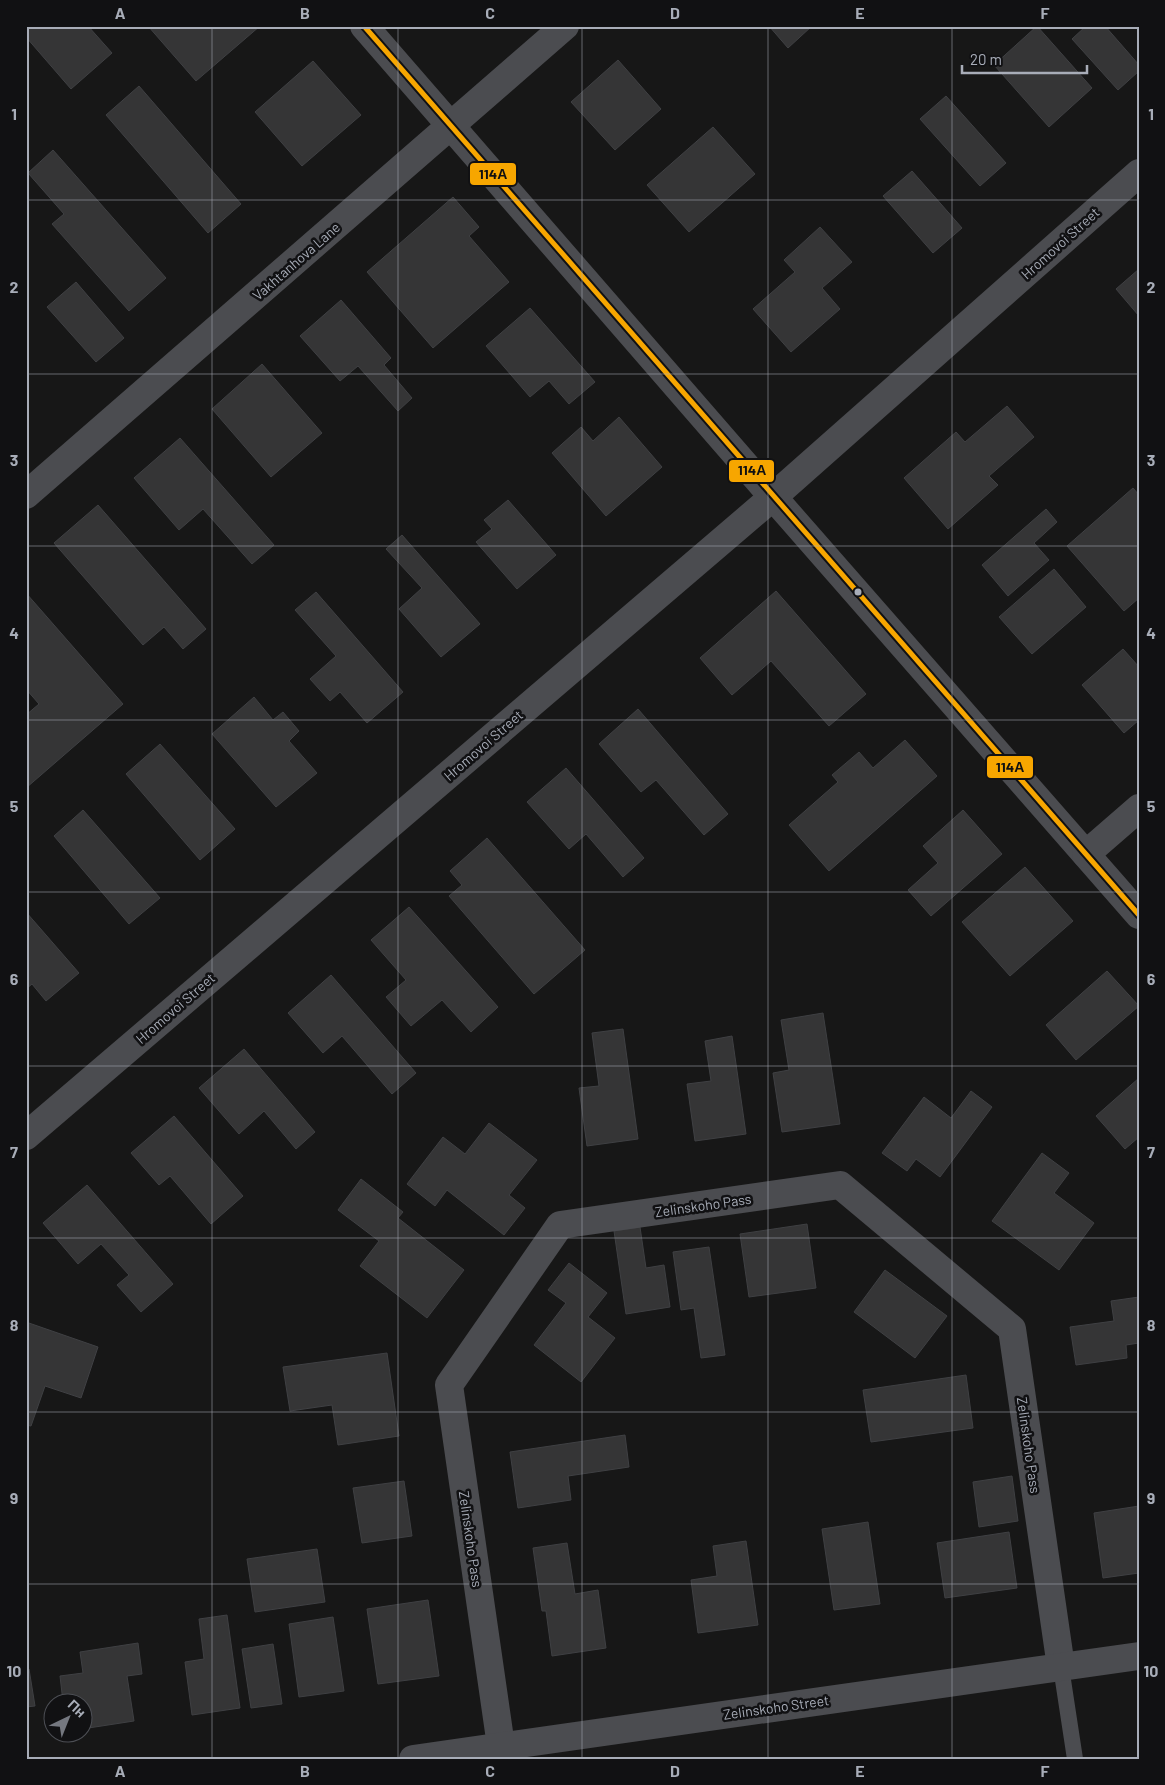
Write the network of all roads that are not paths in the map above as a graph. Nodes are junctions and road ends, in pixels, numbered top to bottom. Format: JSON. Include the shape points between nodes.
{"nodes":[{"id":1,"x":364,"y":26,"type":"edge"},
{"id":2,"x":565,"y":26,"type":"edge"},
{"id":3,"x":450,"y":126,"type":"junction"},
{"id":4,"x":1139,"y":173,"type":"edge"},
{"id":5,"x":26,"y":495,"type":"edge"},
{"id":6,"x":772,"y":497,"type":"junction"},
{"id":7,"x":1139,"y":808,"type":"edge"},
{"id":8,"x":1086,"y":854,"type":"junction"},
{"id":9,"x":1139,"y":915,"type":"edge"},
{"id":10,"x":26,"y":1136,"type":"edge"},
{"id":11,"x":1139,"y":1656,"type":"edge"},
{"id":12,"x":1061,"y":1667,"type":"junction"},
{"id":13,"x":501,"y":1746,"type":"junction"},
{"id":14,"x":420,"y":1758,"type":"edge"},
{"id":15,"x":1075,"y":1759,"type":"edge"}],
"edges":[{"from":1,"to":3,"type":"street"},
{"from":2,"to":3,"type":"street","name":"Vakhtanhova Lane"},
{"from":3,"to":5,"type":"street","name":"Vakhtanhova Lane"},
{"from":3,"to":6,"type":"street"},
{"from":4,"to":6,"type":"street","name":"Hromovoi Street"},
{"from":6,"to":8,"type":"street"},
{"from":6,"to":10,"type":"street","name":"Hromovoi Street"},
{"from":7,"to":8,"type":"street"},
{"from":8,"to":9,"type":"street"},
{"from":11,"to":12,"type":"street","name":"Zelinskoho Street"},
{"from":12,"to":13,"type":"street","name":"Zelinskoho Street"},
{"from":12,"to":13,"type":"street","name":"Zelinskoho Pass","via":[[1012,1329],[840,1185],[560,1225],[449,1385]]},
{"from":12,"to":15,"type":"lane"},
{"from":13,"to":14,"type":"street","name":"Zelinskoho Street"}]}
